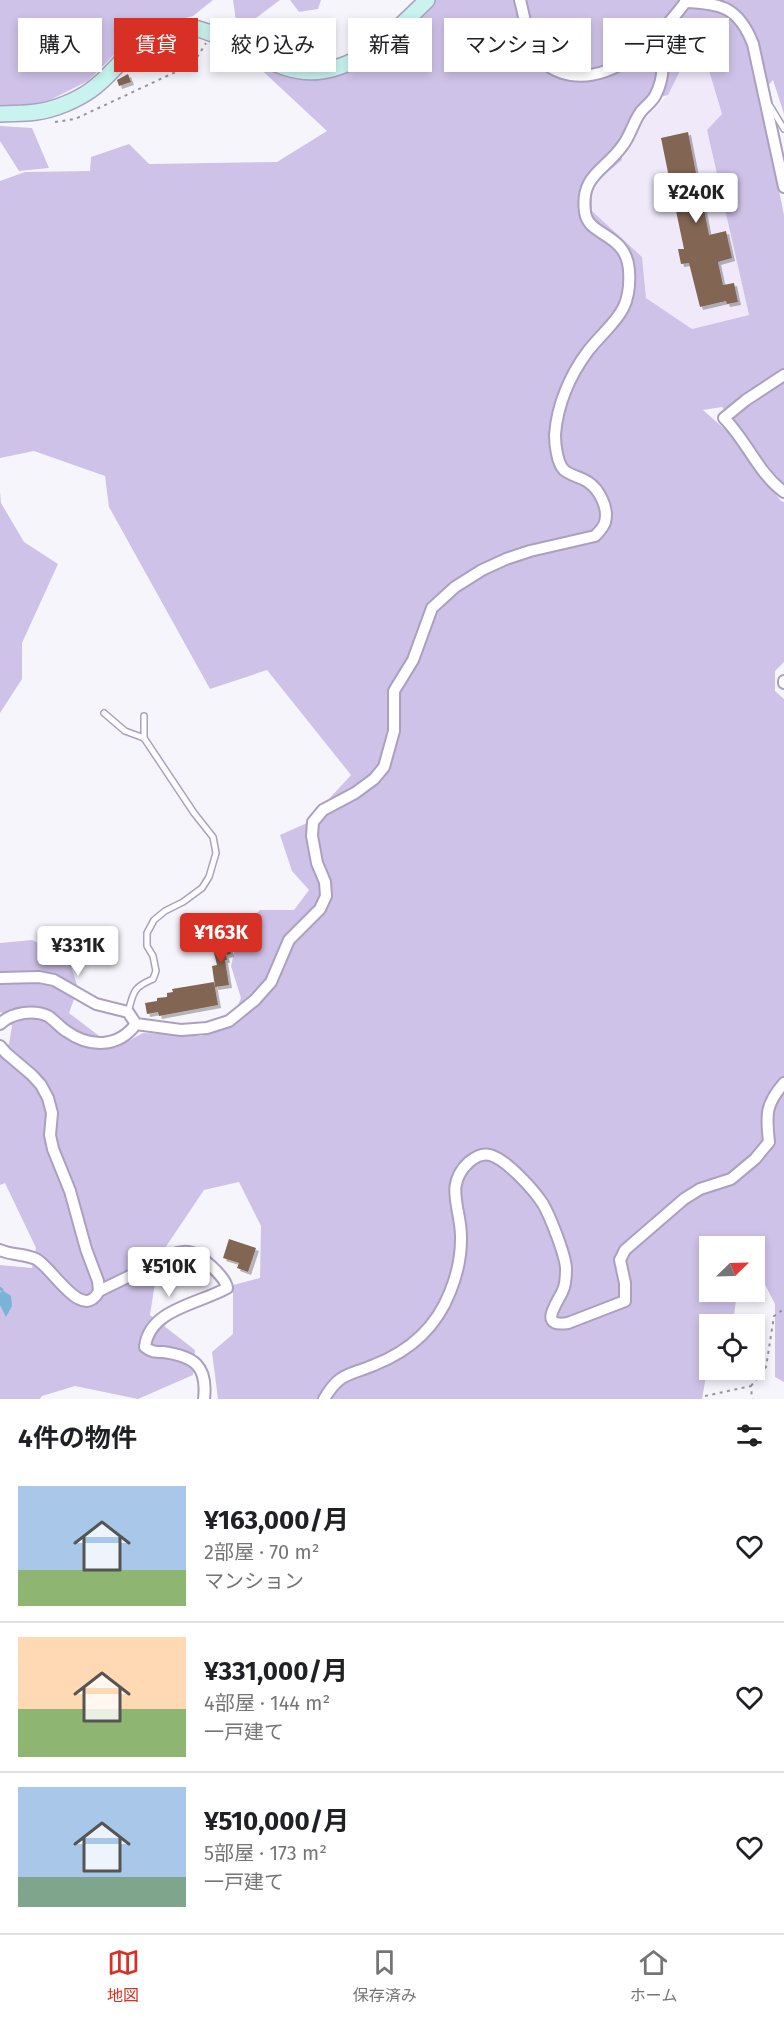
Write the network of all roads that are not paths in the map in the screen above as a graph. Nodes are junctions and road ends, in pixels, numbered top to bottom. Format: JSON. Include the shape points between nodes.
{"nodes":[{"id":1,"x":427,"y":0,"type":"edge"},
{"id":2,"x":520,"y":0,"type":"edge"},
{"id":3,"x":686,"y":1,"type":"edge"},
{"id":4,"x":671,"y":18,"type":"edge"},
{"id":5,"x":603,"y":71,"type":"edge"},
{"id":6,"x":661,"y":72,"type":"edge"},
{"id":7,"x":765,"y":100,"type":"junction"},
{"id":8,"x":0,"y":114,"type":"edge"},
{"id":9,"x":784,"y":129,"type":"edge"},
{"id":10,"x":784,"y":187,"type":"edge"},
{"id":11,"x":784,"y":375,"type":"edge"},
{"id":12,"x":784,"y":492,"type":"edge"},
{"id":13,"x":104,"y":713,"type":"dead end"},
{"id":14,"x":144,"y":716,"type":"dead end"},
{"id":15,"x":144,"y":738,"type":"junction"},
{"id":16,"x":0,"y":978,"type":"edge"},
{"id":17,"x":128,"y":1012,"type":"junction"},
{"id":18,"x":0,"y":1024,"type":"edge"},
{"id":19,"x":136,"y":1024,"type":"junction"},
{"id":20,"x":0,"y":1046,"type":"edge"},
{"id":21,"x":784,"y":1083,"type":"edge"},
{"id":22,"x":0,"y":1250,"type":"edge"},
{"id":23,"x":99,"y":1291,"type":"junction"},
{"id":24,"x":204,"y":1399,"type":"edge"},
{"id":25,"x":324,"y":1399,"type":"edge"}],
"edges":[{"from":1,"to":8,"type":"street","via":[[366,54],[318,72],[287,68],[198,27],[181,26],[155,33],[132,49],[91,90],[71,100],[37,112]]},
{"from":2,"to":5,"type":"street","via":[[532,45],[546,65],[560,73]]},
{"from":3,"to":4,"type":"street"},
{"from":3,"to":7,"type":"street","via":[[719,5],[741,19],[753,44]]},
{"from":6,"to":19,"type":"street","via":[[654,98],[640,113],[623,145],[593,175],[584,198],[590,225],[626,253],[626,306],[587,352],[570,380],[555,436],[563,469],[597,490],[606,520],[595,536],[530,550],[482,570],[454,587],[432,608],[413,660],[394,691],[394,731],[384,766],[374,779],[323,810],[313,822],[317,863],[326,896],[320,909],[289,940],[271,982],[255,1000],[229,1021],[207,1028],[181,1030]]},
{"from":7,"to":9,"type":"lane"},
{"from":7,"to":10,"type":"street"},
{"from":11,"to":12,"type":"street","via":[[724,418],[769,479]]},
{"from":13,"to":15,"type":"lane","via":[[125,731]]},
{"from":14,"to":15,"type":"lane"},
{"from":15,"to":17,"type":"lane","via":[[213,837],[216,853],[202,888],[154,920],[147,933],[147,946],[156,971],[153,979],[133,990]]},
{"from":16,"to":17,"type":"street","via":[[54,980],[96,1004]]},
{"from":17,"to":19,"type":"street"},
{"from":18,"to":19,"type":"street","via":[[9,1017],[31,1013],[47,1016],[68,1033],[101,1044],[129,1034]]},
{"from":20,"to":23,"type":"street","via":[[33,1075],[48,1098],[52,1149],[70,1191]]},
{"from":21,"to":25,"type":"street","via":[[767,1109],[769,1142],[755,1159],[731,1179],[684,1199],[625,1250],[620,1260],[625,1301],[568,1323],[554,1321],[552,1316],[551,1310],[564,1289],[566,1265],[541,1202],[504,1161],[488,1154],[478,1156],[456,1181],[454,1196],[460,1217],[461,1250],[450,1293],[439,1315],[413,1345],[342,1377],[333,1383]]},
{"from":22,"to":23,"type":"street","via":[[34,1258],[79,1300],[95,1299]]},
{"from":23,"to":24,"type":"street","via":[[177,1253],[189,1251],[220,1275],[227,1288],[161,1318],[146,1338],[145,1347],[150,1352],[185,1355],[195,1362],[204,1380]]}]}
